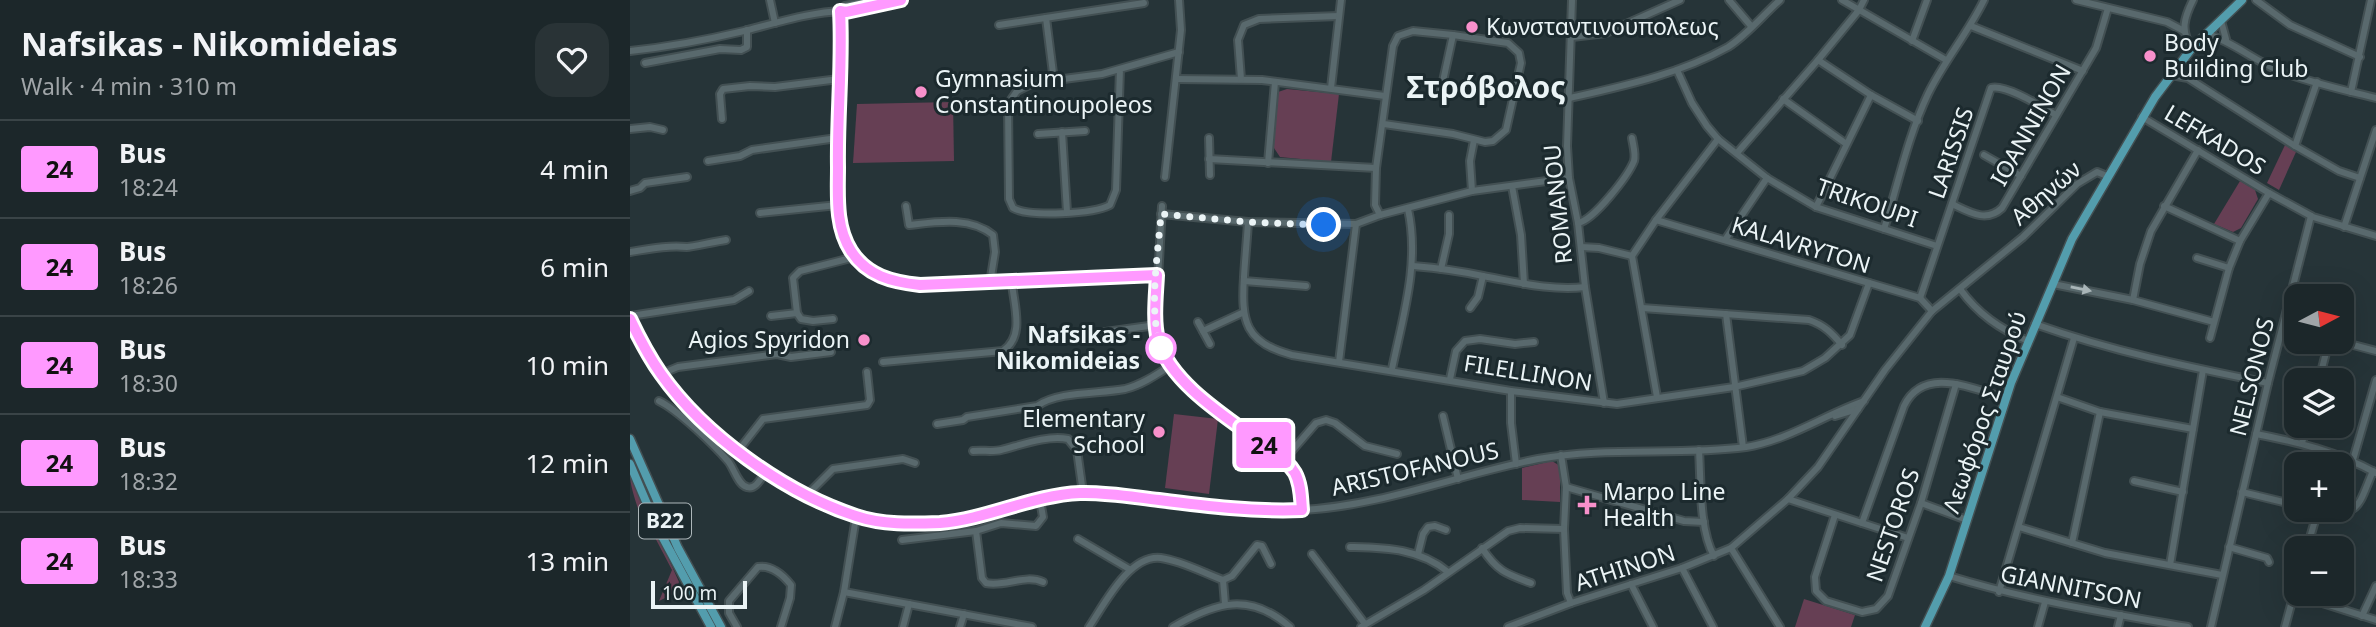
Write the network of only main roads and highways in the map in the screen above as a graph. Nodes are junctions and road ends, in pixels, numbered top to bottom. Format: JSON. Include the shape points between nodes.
{"nodes":[{"id":1,"x":2242,"y":0,"type":"edge"},
{"id":2,"x":2108,"y":176,"type":"joint"},
{"id":3,"x":630,"y":439,"type":"edge"},
{"id":4,"x":630,"y":464,"type":"edge"},
{"id":5,"x":710,"y":627,"type":"edge"},
{"id":6,"x":721,"y":627,"type":"edge"},
{"id":7,"x":1925,"y":627,"type":"edge"}],
"edges":[{"from":1,"to":2,"type":"main road","name":"Αθηνών","via":[[2171,75]]},
{"from":2,"to":7,"type":"main road","name":"Λεωφόρος Σταυρού","via":[[2072,239],[2028,341],[1949,576]]},
{"from":3,"to":6,"type":"main road","number":"B22","via":[[677,548]]},
{"from":4,"to":5,"type":"main road","number":"B22","via":[[656,525]]}]}
